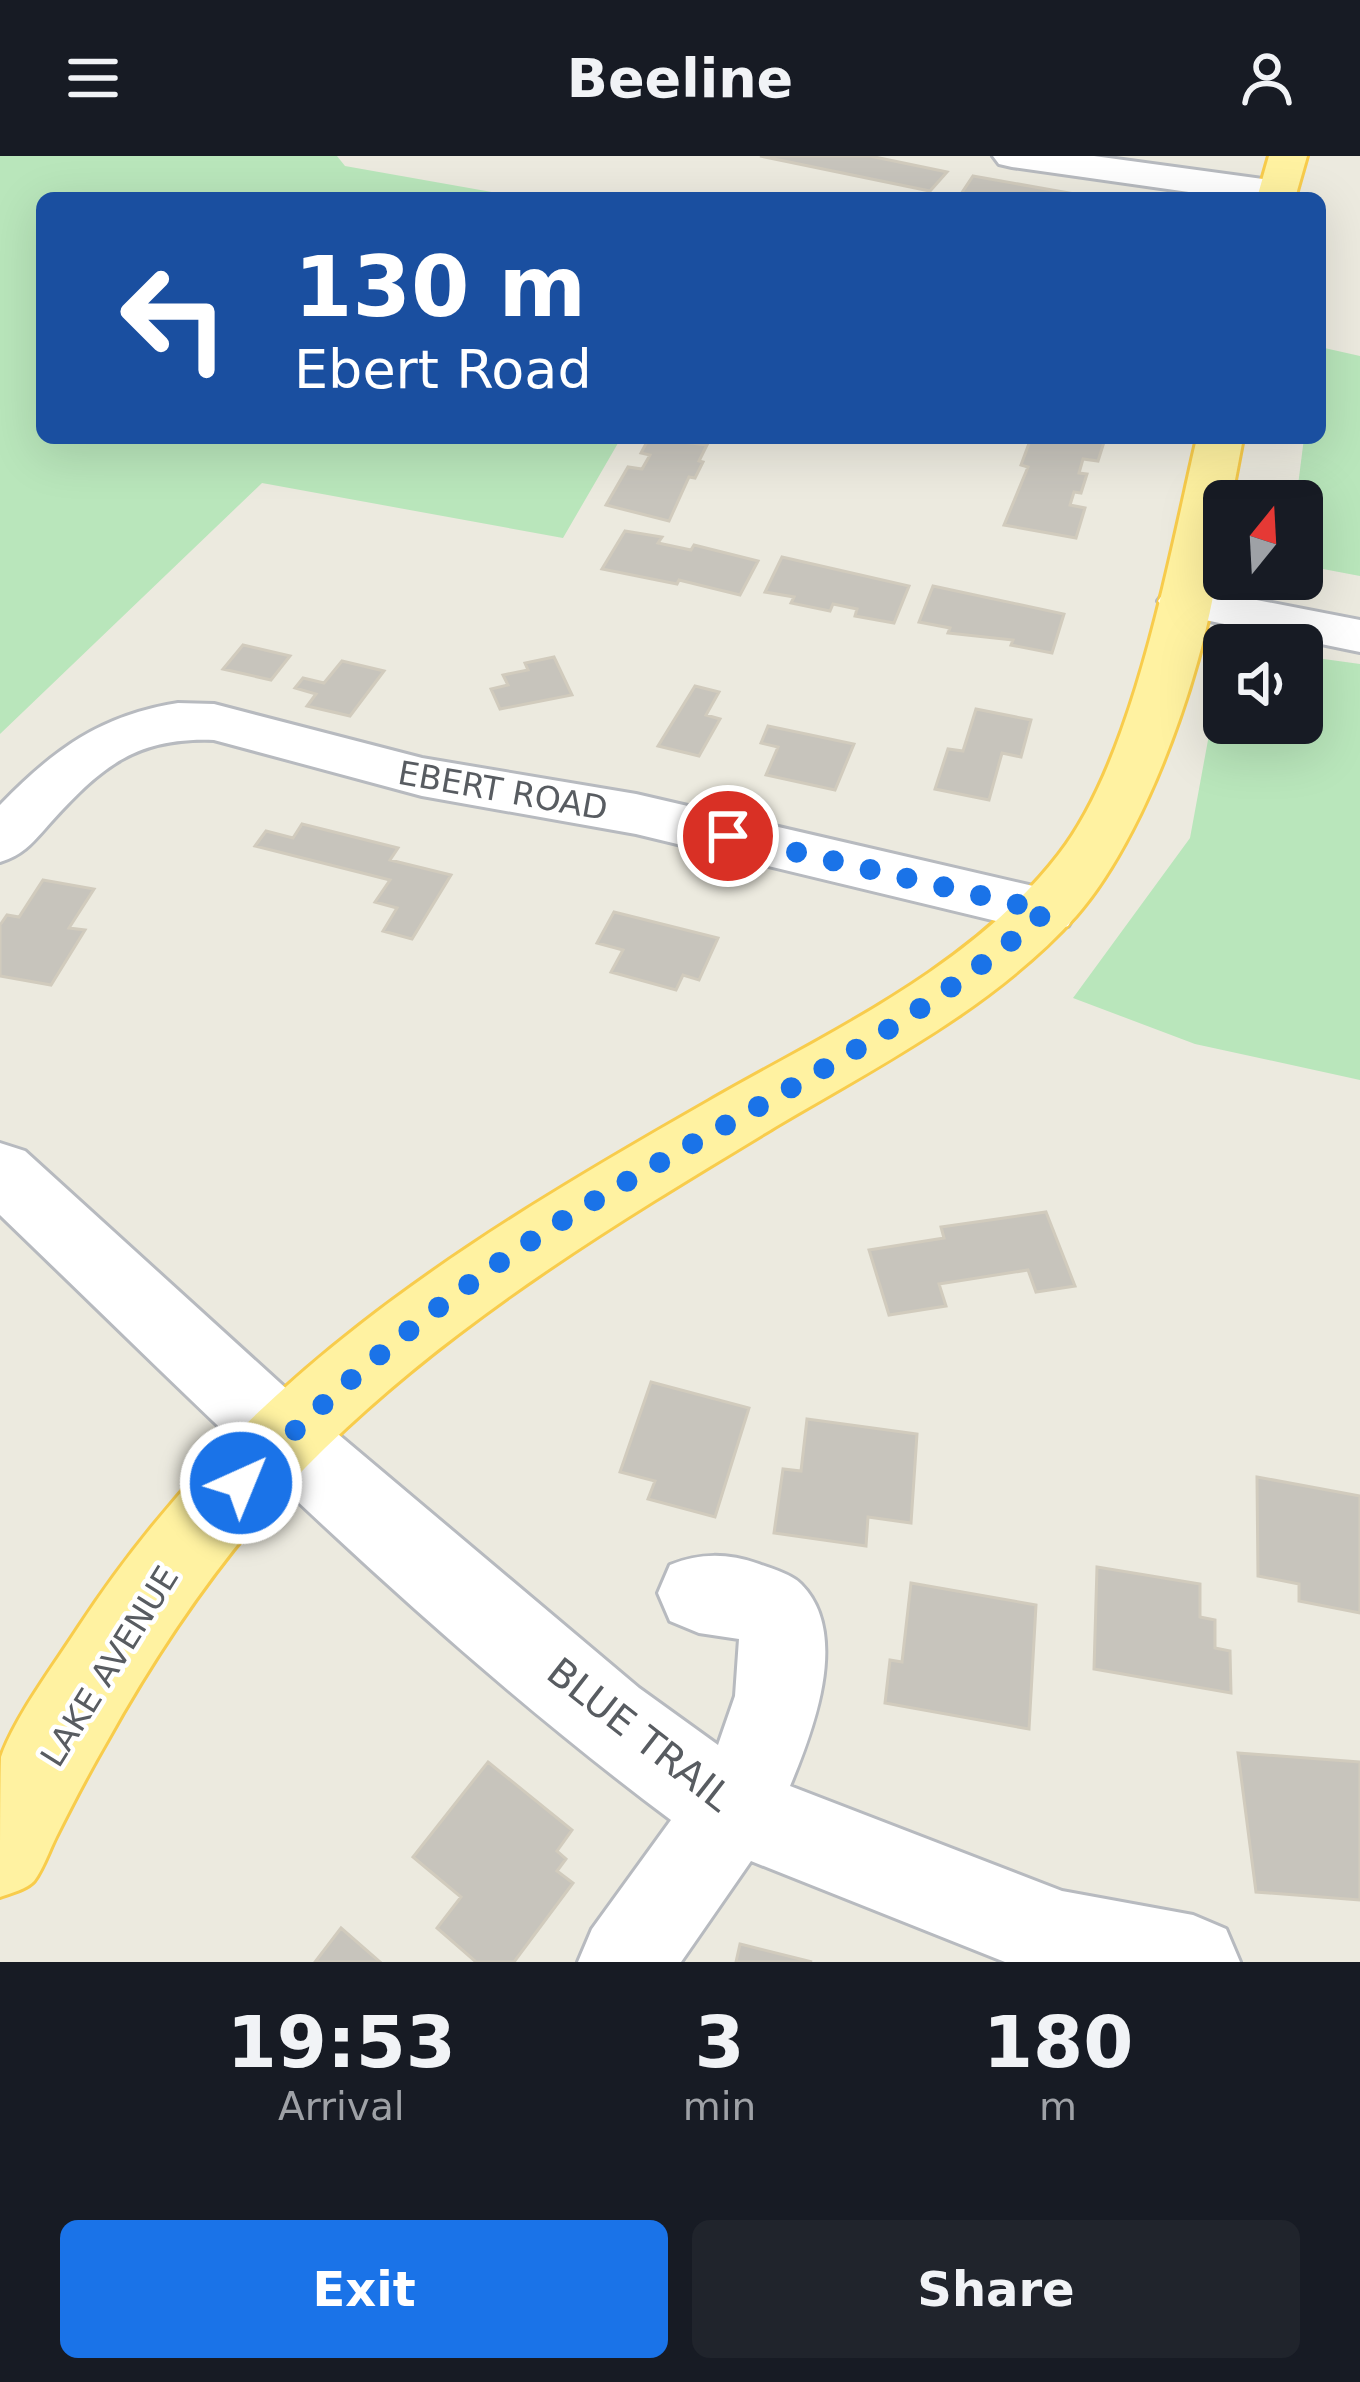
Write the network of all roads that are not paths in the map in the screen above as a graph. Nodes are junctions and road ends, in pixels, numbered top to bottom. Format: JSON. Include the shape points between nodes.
{"nodes":[{"id":1,"x":1012,"y":156,"type":"edge"},
{"id":2,"x":1281,"y":182,"type":"edge"},
{"id":3,"x":1219,"y":444,"type":"edge"},
{"id":4,"x":1184,"y":601,"type":"junction"},
{"id":5,"x":1360,"y":636,"type":"edge"},
{"id":6,"x":0,"y":842,"type":"edge"},
{"id":7,"x":1046,"y":911,"type":"junction"},
{"id":8,"x":0,"y":1171,"type":"edge"},
{"id":9,"x":285,"y":1438,"type":"junction"},
{"id":10,"x":699,"y":1593,"type":"dead end"},
{"id":11,"x":730,"y":1808,"type":"junction"},
{"id":12,"x":0,"y":1852,"type":"edge"},
{"id":13,"x":625,"y":1962,"type":"edge"},
{"id":14,"x":1193,"y":1962,"type":"edge"}],
"edges":[{"from":1,"to":2,"type":"street"},
{"from":3,"to":4,"type":"main road","name":"LAKE AVENUE"},
{"from":4,"to":5,"type":"street"},
{"from":4,"to":7,"type":"main road","name":"LAKE AVENUE","via":[[1112,817]]},
{"from":6,"to":7,"type":"street","name":"EBERT ROAD","via":[[113,736],[182,718]]},
{"from":7,"to":9,"type":"main road","name":"LAKE AVENUE","via":[[988,964],[918,1010],[469,1283]]},
{"from":8,"to":9,"type":"street","name":"BLUE TRAIL"},
{"from":9,"to":11,"type":"street","name":"BLUE TRAIL","via":[[608,1719]]},
{"from":9,"to":12,"type":"main road","name":"LAKE AVENUE","via":[[218,1506],[160,1582],[93,1682]]},
{"from":10,"to":11,"type":"street","via":[[767,1608],[782,1636],[772,1729]]},
{"from":11,"to":13,"type":"street"},
{"from":11,"to":14,"type":"street","name":"BLUE TRAIL","via":[[1062,1938]]}]}
